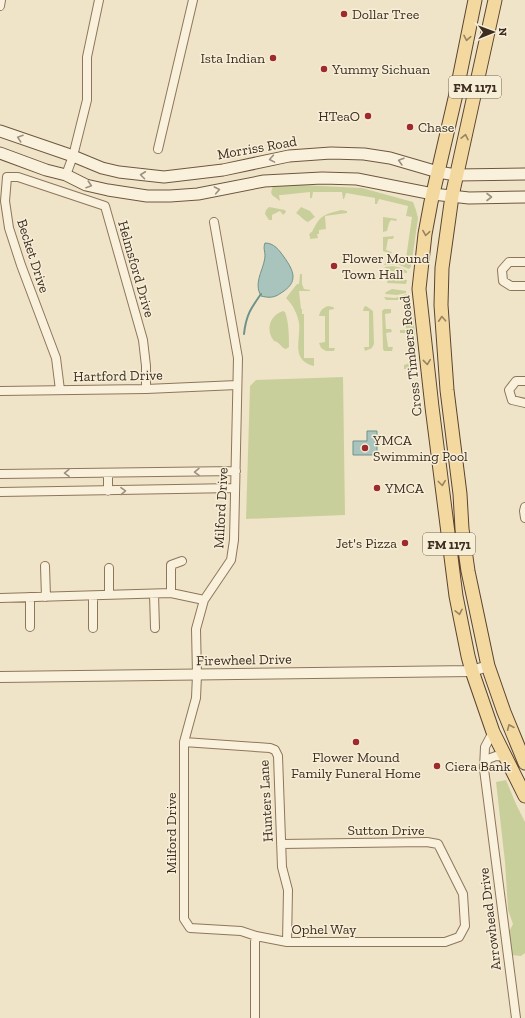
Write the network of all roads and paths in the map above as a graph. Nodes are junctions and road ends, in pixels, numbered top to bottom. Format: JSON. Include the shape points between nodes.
{"nodes":[{"id":1,"x":1,"y":0,"type":"edge"},
{"id":2,"x":99,"y":0,"type":"edge"},
{"id":3,"x":193,"y":0,"type":"edge"},
{"id":4,"x":475,"y":0,"type":"edge"},
{"id":5,"x":494,"y":0,"type":"edge"},
{"id":6,"x":0,"y":6,"type":"edge"},
{"id":7,"x":0,"y":131,"type":"edge"},
{"id":8,"x":158,"y":149,"type":"dead end"},
{"id":9,"x":0,"y":153,"type":"edge"},
{"id":10,"x":73,"y":156,"type":"junction"},
{"id":11,"x":438,"y":172,"type":"junction"},
{"id":12,"x":525,"y":174,"type":"edge"},
{"id":13,"x":66,"y":175,"type":"junction"},
{"id":14,"x":456,"y":175,"type":"junction"},
{"id":15,"x":56,"y":189,"type":"joint"},
{"id":16,"x":433,"y":194,"type":"junction"},
{"id":17,"x":452,"y":196,"type":"junction"},
{"id":18,"x":525,"y":197,"type":"edge"},
{"id":19,"x":214,"y":222,"type":"dead end"},
{"id":20,"x":525,"y":262,"type":"edge"},
{"id":21,"x":525,"y":286,"type":"edge"},
{"id":22,"x":525,"y":381,"type":"edge"},
{"id":23,"x":237,"y":385,"type":"junction"},
{"id":24,"x":146,"y":389,"type":"junction"},
{"id":25,"x":60,"y":390,"type":"junction"},
{"id":26,"x":0,"y":391,"type":"edge"},
{"id":27,"x":525,"y":403,"type":"edge"},
{"id":28,"x":450,"y":414,"type":"junction"},
{"id":29,"x":433,"y":417,"type":"junction"},
{"id":30,"x":236,"y":471,"type":"junction"},
{"id":31,"x":108,"y":473,"type":"junction"},
{"id":32,"x":0,"y":474,"type":"edge"},
{"id":33,"x":235,"y":488,"type":"junction"},
{"id":34,"x":108,"y":491,"type":"junction"},
{"id":35,"x":0,"y":492,"type":"edge"},
{"id":36,"x":525,"y":507,"type":"edge"},
{"id":37,"x":525,"y":518,"type":"edge"},
{"id":38,"x":448,"y":536,"type":"junction"},
{"id":39,"x":182,"y":560,"type":"dead end"},
{"id":40,"x":45,"y":566,"type":"dead end"},
{"id":41,"x":109,"y":568,"type":"dead end"},
{"id":42,"x":468,"y":571,"type":"junction"},
{"id":43,"x":154,"y":594,"type":"junction"},
{"id":44,"x":172,"y":594,"type":"junction"},
{"id":45,"x":109,"y":595,"type":"junction"},
{"id":46,"x":93,"y":596,"type":"junction"},
{"id":47,"x":30,"y":597,"type":"junction"},
{"id":48,"x":46,"y":597,"type":"junction"},
{"id":49,"x":0,"y":598,"type":"edge"},
{"id":50,"x":204,"y":600,"type":"junction"},
{"id":51,"x":30,"y":628,"type":"dead end"},
{"id":52,"x":93,"y":628,"type":"dead end"},
{"id":53,"x":155,"y":628,"type":"dead end"},
{"id":54,"x":488,"y":666,"type":"junction"},
{"id":55,"x":472,"y":671,"type":"junction"},
{"id":56,"x":197,"y":675,"type":"junction"},
{"id":57,"x":0,"y":676,"type":"edge"},
{"id":58,"x":493,"y":732,"type":"junction"},
{"id":59,"x":184,"y":742,"type":"junction"},
{"id":60,"x":505,"y":757,"type":"junction"},
{"id":61,"x":525,"y":763,"type":"edge"},
{"id":62,"x":484,"y":769,"type":"junction"},
{"id":63,"x":525,"y":796,"type":"edge"},
{"id":64,"x":281,"y":844,"type":"junction"},
{"id":65,"x":190,"y":928,"type":"joint"},
{"id":66,"x":256,"y":936,"type":"junction"},
{"id":67,"x":459,"y":938,"type":"joint"},
{"id":68,"x":287,"y":942,"type":"junction"},
{"id":69,"x":255,"y":1018,"type":"edge"},
{"id":70,"x":516,"y":1018,"type":"edge"}],
"edges":[{"from":1,"to":6,"type":"street"},
{"from":2,"to":10,"type":"street","via":[[88,57],[86,100]]},
{"from":3,"to":8,"type":"street"},
{"from":4,"to":11,"type":"main road","name":"Cross Timbers Road","number":"FM 1171","one_way":true},
{"from":14,"to":5,"type":"main road","number":"FM 1171","one_way":true},
{"from":10,"to":7,"type":"main road","name":"Morriss Road","one_way":true},
{"from":9,"to":13,"type":"main road"},
{"from":11,"to":10,"type":"main road","name":"Morriss Road","one_way":true,"via":[[390,158],[331,153],[289,156],[223,170],[164,177],[119,172]]},
{"from":10,"to":13,"type":"street"},
{"from":11,"to":14,"type":"main road","name":"Morriss Road"},
{"from":11,"to":16,"type":"main road","name":"Cross Timbers Road","number":"FM 1171"},
{"from":12,"to":14,"type":"main road","name":"Morriss Road"},
{"from":13,"to":16,"type":"main road","one_way":true,"via":[[86,185],[147,196],[198,194],[264,181],[322,178],[357,178]]},
{"from":14,"to":17,"type":"main road","number":"FM 1171"},
{"from":15,"to":24,"type":"street","name":"Helmsford Drive","via":[[105,206],[143,340]]},
{"from":15,"to":25,"type":"street","name":"Becket Drive","via":[[18,177],[7,177],[5,201],[9,228],[21,265],[56,358]]},
{"from":16,"to":17,"type":"main road"},
{"from":16,"to":29,"type":"main road","name":"Cross Timbers Road","number":"FM 1171","one_way":true,"via":[[425,234],[419,289]]},
{"from":17,"to":18,"type":"main road","one_way":true},
{"from":28,"to":17,"type":"main road","number":"FM 1171","one_way":true,"via":[[441,305],[442,268]]},
{"from":19,"to":23,"type":"street","name":"Milford Drive","via":[[238,358]]},
{"from":20,"to":21,"type":"street","via":[[509,262],[502,270],[503,281],[511,286]]},
{"from":22,"to":27,"type":"street","via":[[516,380],[509,390],[512,400]]},
{"from":23,"to":24,"type":"street","name":"Hartford Drive"},
{"from":23,"to":30,"type":"street","name":"Milford Drive"},
{"from":24,"to":25,"type":"street","name":"Hartford Drive"},
{"from":25,"to":26,"type":"street","name":"Hartford Drive"},
{"from":28,"to":29,"type":"main road"},
{"from":28,"to":42,"type":"main road","number":"FM 1171"},
{"from":29,"to":38,"type":"main road","name":"Cross Timbers Road","number":"FM 1171","one_way":true},
{"from":30,"to":31,"type":"street","one_way":true},
{"from":30,"to":33,"type":"street","name":"Milford Drive"},
{"from":31,"to":32,"type":"street","one_way":true},
{"from":31,"to":34,"type":"street"},
{"from":34,"to":33,"type":"street","one_way":true},
{"from":33,"to":50,"type":"street","name":"Milford Drive","via":[[231,560]]},
{"from":34,"to":35,"type":"street"},
{"from":36,"to":37,"type":"street"},
{"from":38,"to":42,"type":"main road","via":[[453,533],[456,535]]},
{"from":38,"to":55,"type":"main road","name":"Cross Timbers Road","number":"FM 1171","one_way":true,"via":[[456,596]]},
{"from":39,"to":44,"type":"street","via":[[171,565]]},
{"from":40,"to":48,"type":"street"},
{"from":41,"to":45,"type":"street"},
{"from":42,"to":54,"type":"main road","number":"FM 1171"},
{"from":43,"to":44,"type":"street"},
{"from":43,"to":45,"type":"street"},
{"from":43,"to":53,"type":"street"},
{"from":44,"to":50,"type":"street"},
{"from":45,"to":46,"type":"street"},
{"from":46,"to":48,"type":"street"},
{"from":46,"to":52,"type":"street"},
{"from":47,"to":48,"type":"street"},
{"from":47,"to":49,"type":"street"},
{"from":47,"to":51,"type":"street"},
{"from":50,"to":56,"type":"street","name":"Milford Drive","via":[[196,629]]},
{"from":54,"to":55,"type":"street","name":"Firewheel Drive"},
{"from":61,"to":54,"type":"main road","number":"FM 1171","one_way":true},
{"from":55,"to":56,"type":"street","name":"Firewheel Drive"},
{"from":55,"to":58,"type":"main road","name":"Cross Timbers Road","number":"FM 1171"},
{"from":56,"to":57,"type":"street","name":"Firewheel Drive"},
{"from":56,"to":59,"type":"street","name":"Milford Drive","via":[[196,698]]},
{"from":58,"to":60,"type":"main road","name":"Cross Timbers Road","number":"FM 1171"},
{"from":58,"to":62,"type":"street","name":"Arrowhead Drive","via":[[485,747]]},
{"from":59,"to":64,"type":"street","name":"Hunters Lane","via":[[275,750],[278,756]]},
{"from":59,"to":65,"type":"street","name":"Milford Drive","via":[[184,919]]},
{"from":60,"to":62,"type":"street","via":[[496,756],[488,759]]},
{"from":60,"to":63,"type":"main road","name":"Cross Timbers Road","number":"FM 1171"},
{"from":62,"to":70,"type":"street","name":"Arrowhead Drive"},
{"from":64,"to":67,"type":"street","name":"Sutton Drive","via":[[438,844],[463,894],[465,926]]},
{"from":64,"to":68,"type":"street","name":"Hunters Lane","via":[[282,867],[288,890]]},
{"from":65,"to":66,"type":"street","name":"Ophel Way","via":[[241,931]]},
{"from":66,"to":68,"type":"street","name":"Ophel Way"},
{"from":66,"to":69,"type":"street"},
{"from":67,"to":68,"type":"street","name":"Ophel Way","via":[[445,942]]}]}
